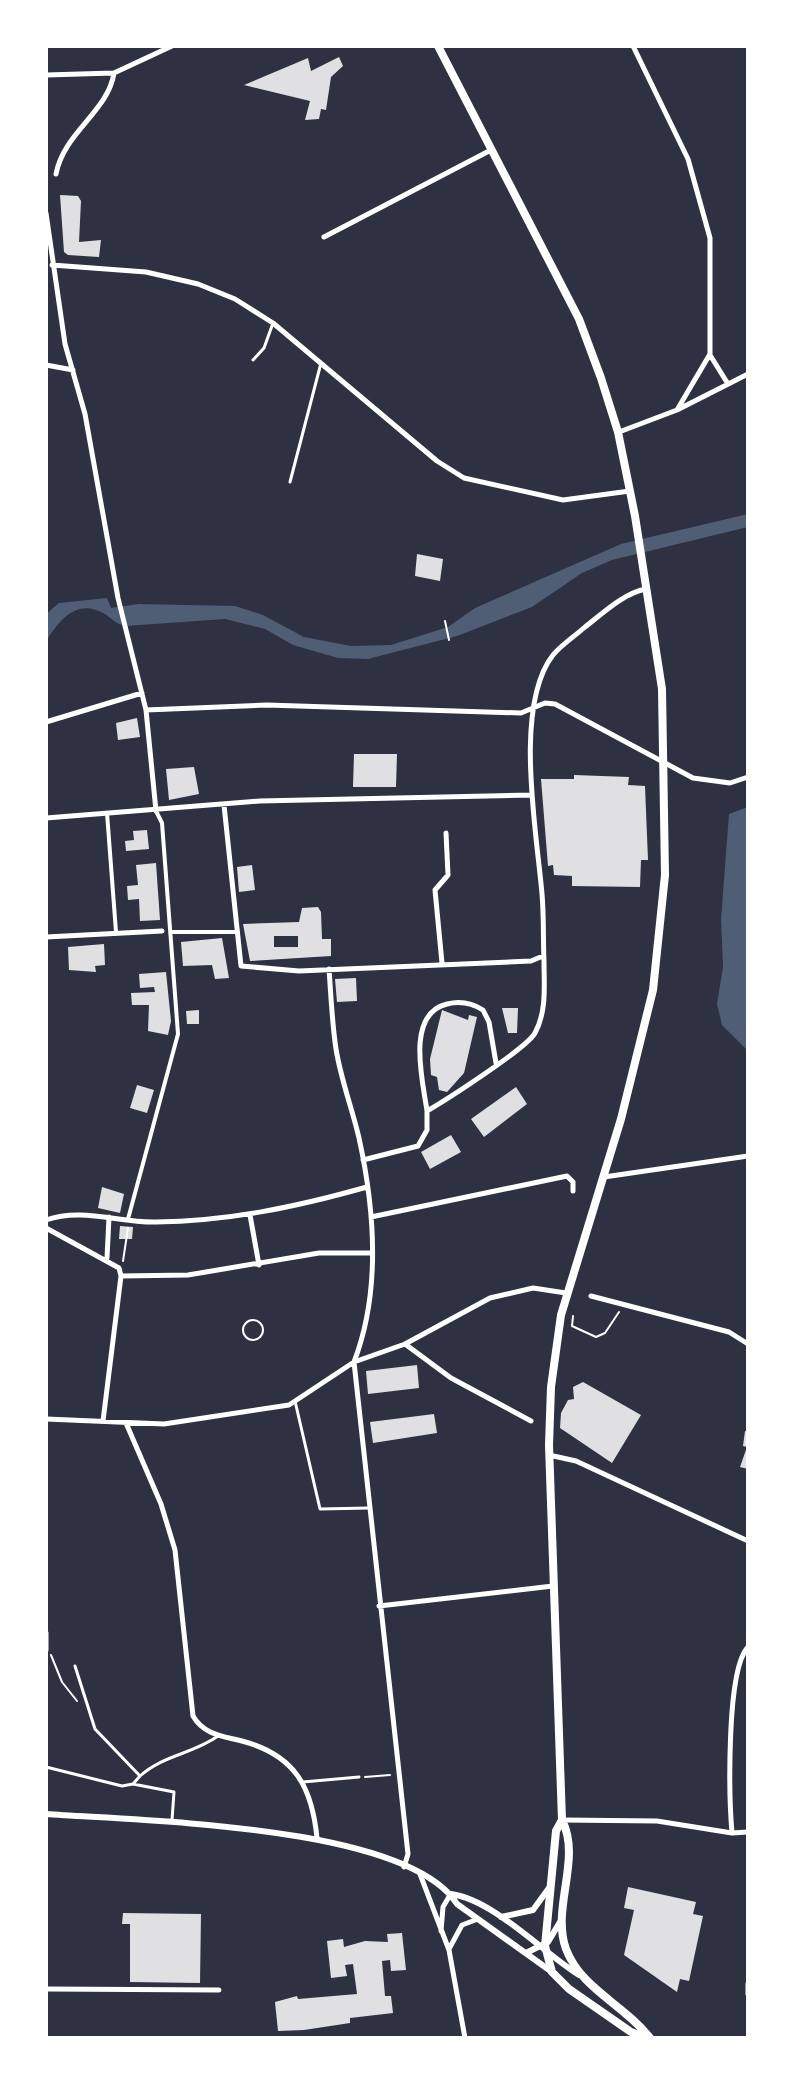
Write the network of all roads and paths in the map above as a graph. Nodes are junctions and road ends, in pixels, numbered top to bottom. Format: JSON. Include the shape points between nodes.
{"nodes":[{"id":1,"x":172,"y":46,"type":"edge"},
{"id":2,"x":438,"y":46,"type":"edge"},
{"id":3,"x":633,"y":46,"type":"edge"},
{"id":4,"x":114,"y":73,"type":"junction"},
{"id":5,"x":46,"y":75,"type":"edge"},
{"id":6,"x":491,"y":150,"type":"junction"},
{"id":7,"x":56,"y":174,"type":"dead end"},
{"id":8,"x":46,"y":213,"type":"edge"},
{"id":9,"x":324,"y":237,"type":"dead end"},
{"id":10,"x":52,"y":265,"type":"junction"},
{"id":11,"x":273,"y":323,"type":"junction"},
{"id":12,"x":710,"y":354,"type":"junction"},
{"id":13,"x":253,"y":360,"type":"dead end"},
{"id":14,"x":321,"y":363,"type":"junction"},
{"id":15,"x":46,"y":365,"type":"edge"},
{"id":16,"x":73,"y":370,"type":"junction"},
{"id":17,"x":748,"y":374,"type":"edge"},
{"id":18,"x":728,"y":384,"type":"junction"},
{"id":19,"x":677,"y":410,"type":"junction"},
{"id":20,"x":618,"y":432,"type":"junction"},
{"id":21,"x":290,"y":482,"type":"dead end"},
{"id":22,"x":630,"y":491,"type":"junction"},
{"id":23,"x":646,"y":589,"type":"junction"},
{"id":24,"x":445,"y":621,"type":"dead end"},
{"id":25,"x":449,"y":640,"type":"dead end"},
{"id":26,"x":142,"y":693,"type":"junction"},
{"id":27,"x":534,"y":707,"type":"junction"},
{"id":28,"x":146,"y":710,"type":"junction"},
{"id":29,"x":46,"y":722,"type":"edge"},
{"id":30,"x":665,"y":766,"type":"junction"},
{"id":31,"x":748,"y":777,"type":"edge"},
{"id":32,"x":531,"y":795,"type":"junction"},
{"id":33,"x":224,"y":805,"type":"junction"},
{"id":34,"x":156,"y":811,"type":"junction"},
{"id":35,"x":107,"y":813,"type":"junction"},
{"id":36,"x":46,"y":818,"type":"edge"},
{"id":37,"x":446,"y":833,"type":"dead end"},
{"id":38,"x":162,"y":931,"type":"dead end"},
{"id":39,"x":116,"y":932,"type":"junction"},
{"id":40,"x":172,"y":932,"type":"junction"},
{"id":41,"x":235,"y":932,"type":"junction"},
{"id":42,"x":46,"y":937,"type":"edge"},
{"id":43,"x":543,"y":956,"type":"junction"},
{"id":44,"x":442,"y":963,"type":"junction"},
{"id":45,"x":329,"y":969,"type":"junction"},
{"id":46,"x":496,"y":1063,"type":"junction"},
{"id":47,"x":427,"y":1111,"type":"junction"},
{"id":48,"x":748,"y":1156,"type":"edge"},
{"id":49,"x":363,"y":1160,"type":"junction"},
{"id":50,"x":603,"y":1177,"type":"junction"},
{"id":51,"x":367,"y":1187,"type":"junction"},
{"id":52,"x":573,"y":1191,"type":"dead end"},
{"id":53,"x":250,"y":1215,"type":"junction"},
{"id":54,"x":109,"y":1217,"type":"junction"},
{"id":55,"x":371,"y":1217,"type":"junction"},
{"id":56,"x":46,"y":1220,"type":"edge"},
{"id":57,"x":128,"y":1221,"type":"junction"},
{"id":58,"x":46,"y":1228,"type":"edge"},
{"id":59,"x":372,"y":1253,"type":"junction"},
{"id":60,"x":107,"y":1258,"type":"junction"},
{"id":61,"x":259,"y":1266,"type":"junction"},
{"id":62,"x":121,"y":1276,"type":"junction"},
{"id":63,"x":566,"y":1293,"type":"junction"},
{"id":64,"x":591,"y":1296,"type":"dead end"},
{"id":65,"x":626,"y":1307,"type":"junction"},
{"id":66,"x":573,"y":1316,"type":"dead end"},
{"id":67,"x":256,"y":1320,"type":"joint"},
{"id":68,"x":405,"y":1344,"type":"junction"},
{"id":69,"x":748,"y":1344,"type":"edge"},
{"id":70,"x":354,"y":1362,"type":"junction"},
{"id":71,"x":295,"y":1401,"type":"junction"},
{"id":72,"x":46,"y":1419,"type":"edge"},
{"id":73,"x":103,"y":1421,"type":"junction"},
{"id":74,"x":531,"y":1421,"type":"dead end"},
{"id":75,"x":55,"y":1422,"type":"junction"},
{"id":76,"x":126,"y":1423,"type":"junction"},
{"id":77,"x":46,"y":1429,"type":"edge"},
{"id":78,"x":549,"y":1455,"type":"junction"},
{"id":79,"x":369,"y":1508,"type":"junction"},
{"id":80,"x":748,"y":1541,"type":"edge"},
{"id":81,"x":553,"y":1586,"type":"junction"},
{"id":82,"x":379,"y":1606,"type":"junction"},
{"id":83,"x":46,"y":1633,"type":"edge"},
{"id":84,"x":748,"y":1647,"type":"edge"},
{"id":85,"x":46,"y":1648,"type":"edge"},
{"id":86,"x":75,"y":1666,"type":"dead end"},
{"id":87,"x":83,"y":1708,"type":"dead end"},
{"id":88,"x":218,"y":1736,"type":"junction"},
{"id":89,"x":46,"y":1767,"type":"edge"},
{"id":90,"x":399,"y":1774,"type":"junction"},
{"id":91,"x":140,"y":1776,"type":"junction"},
{"id":92,"x":359,"y":1777,"type":"joint"},
{"id":93,"x":303,"y":1782,"type":"junction"},
{"id":94,"x":133,"y":1784,"type":"junction"},
{"id":95,"x":46,"y":1814,"type":"edge"},
{"id":96,"x":562,"y":1820,"type":"junction"},
{"id":97,"x":172,"y":1824,"type":"junction"},
{"id":98,"x":748,"y":1832,"type":"edge"},
{"id":99,"x":732,"y":1833,"type":"junction"},
{"id":100,"x":317,"y":1838,"type":"junction"},
{"id":101,"x":404,"y":1867,"type":"junction"},
{"id":102,"x":420,"y":1874,"type":"junction"},
{"id":103,"x":553,"y":1881,"type":"junction"},
{"id":104,"x":451,"y":1894,"type":"junction"},
{"id":105,"x":499,"y":1917,"type":"junction"},
{"id":106,"x":561,"y":1918,"type":"junction"},
{"id":107,"x":478,"y":1919,"type":"junction"},
{"id":108,"x":441,"y":1932,"type":"junction"},
{"id":109,"x":544,"y":1948,"type":"junction"},
{"id":110,"x":449,"y":1950,"type":"junction"},
{"id":111,"x":526,"y":1953,"type":"junction"},
{"id":112,"x":552,"y":1972,"type":"junction"},
{"id":113,"x":579,"y":1975,"type":"junction"},
{"id":114,"x":748,"y":1984,"type":"edge"},
{"id":115,"x":46,"y":1989,"type":"edge"},
{"id":116,"x":219,"y":1990,"type":"dead end"},
{"id":117,"x":748,"y":1994,"type":"edge"},
{"id":118,"x":465,"y":2038,"type":"edge"},
{"id":119,"x":648,"y":2038,"type":"edge"}],
"edges":[{"from":1,"to":4,"type":"street"},
{"from":2,"to":6,"type":"main road"},
{"from":3,"to":12,"type":"street","via":[[700,191],[711,250]]},
{"from":4,"to":5,"type":"street"},
{"from":4,"to":7,"type":"street","via":[[111,91],[78,128]]},
{"from":6,"to":9,"type":"street"},
{"from":6,"to":20,"type":"main road","via":[[579,319]]},
{"from":8,"to":10,"type":"street"},
{"from":10,"to":11,"type":"street","via":[[146,272],[198,284]]},
{"from":10,"to":16,"type":"street"},
{"from":11,"to":13,"type":"lane"},
{"from":11,"to":14,"type":"street"},
{"from":12,"to":18,"type":"street"},
{"from":12,"to":19,"type":"street"},
{"from":14,"to":21,"type":"lane"},
{"from":14,"to":22,"type":"street","via":[[464,478],[563,500]]},
{"from":15,"to":16,"type":"street"},
{"from":16,"to":26,"type":"street"},
{"from":17,"to":18,"type":"street"},
{"from":18,"to":19,"type":"street"},
{"from":19,"to":20,"type":"street"},
{"from":20,"to":22,"type":"main road"},
{"from":22,"to":23,"type":"main road"},
{"from":23,"to":27,"type":"street","via":[[607,610],[553,655]]},
{"from":23,"to":30,"type":"main road","via":[[662,689]]},
{"from":24,"to":25,"type":"path"},
{"from":26,"to":28,"type":"street"},
{"from":26,"to":29,"type":"street"},
{"from":27,"to":28,"type":"street","via":[[521,713],[267,705]]},
{"from":27,"to":30,"type":"street","via":[[555,704]]},
{"from":27,"to":32,"type":"street"},
{"from":28,"to":34,"type":"street"},
{"from":30,"to":31,"type":"street","via":[[712,782]]},
{"from":30,"to":50,"type":"main road","via":[[664,888],[653,990]]},
{"from":32,"to":33,"type":"street"},
{"from":32,"to":43,"type":"street"},
{"from":33,"to":34,"type":"street"},
{"from":33,"to":41,"type":"street"},
{"from":34,"to":35,"type":"street"},
{"from":34,"to":40,"type":"street","via":[[162,823]]},
{"from":35,"to":36,"type":"street"},
{"from":35,"to":39,"type":"street"},
{"from":37,"to":44,"type":"street","via":[[448,875],[435,890]]},
{"from":38,"to":39,"type":"street"},
{"from":39,"to":42,"type":"street"},
{"from":40,"to":41,"type":"street"},
{"from":40,"to":57,"type":"street","via":[[178,1034]]},
{"from":41,"to":45,"type":"street","via":[[241,966]]},
{"from":43,"to":44,"type":"street","via":[[531,961]]},
{"from":43,"to":46,"type":"street","via":[[538,1027],[526,1044]]},
{"from":44,"to":45,"type":"street"},
{"from":45,"to":49,"type":"street","via":[[336,1048]]},
{"from":46,"to":47,"type":"street"},
{"from":46,"to":47,"type":"street","via":[[483,1010],[464,1003],[440,1006],[430,1013],[420,1043]]},
{"from":47,"to":49,"type":"street","via":[[427,1130],[418,1146]]},
{"from":48,"to":50,"type":"street"},
{"from":49,"to":51,"type":"street"},
{"from":50,"to":63,"type":"main road"},
{"from":51,"to":53,"type":"street"},
{"from":51,"to":55,"type":"street"},
{"from":52,"to":55,"type":"street","via":[[567,1176]]},
{"from":53,"to":57,"type":"street"},
{"from":53,"to":61,"type":"street"},
{"from":54,"to":56,"type":"street"},
{"from":54,"to":57,"type":"street"},
{"from":54,"to":60,"type":"street"},
{"from":55,"to":59,"type":"street"},
{"from":57,"to":62,"type":"path"},
{"from":58,"to":60,"type":"street"},
{"from":59,"to":61,"type":"street","via":[[319,1253]]},
{"from":59,"to":70,"type":"street","via":[[371,1297]]},
{"from":60,"to":62,"type":"street","via":[[116,1263]]},
{"from":61,"to":62,"type":"street"},
{"from":62,"to":73,"type":"street"},
{"from":63,"to":68,"type":"street","via":[[533,1288],[490,1298]]},
{"from":63,"to":78,"type":"main road","via":[[551,1387]]},
{"from":64,"to":65,"type":"street"},
{"from":65,"to":66,"type":"path","via":[[596,1337],[572,1326]]},
{"from":65,"to":69,"type":"street","via":[[729,1332]]},
{"from":67,"to":67,"type":"path","via":[[263,1333],[247,1339],[243,1326]]},
{"from":68,"to":70,"type":"street"},
{"from":68,"to":74,"type":"street","via":[[451,1378]]},
{"from":70,"to":71,"type":"street"},
{"from":70,"to":79,"type":"street"},
{"from":71,"to":76,"type":"street","via":[[268,1410],[164,1424]]},
{"from":71,"to":79,"type":"lane","via":[[320,1509]]},
{"from":72,"to":75,"type":"street"},
{"from":73,"to":75,"type":"street"},
{"from":73,"to":76,"type":"street"},
{"from":75,"to":77,"type":"street"},
{"from":76,"to":88,"type":"street","via":[[175,1550],[190,1706],[198,1725]]},
{"from":78,"to":80,"type":"street","via":[[576,1461]]},
{"from":78,"to":81,"type":"main road"},
{"from":79,"to":82,"type":"street"},
{"from":81,"to":82,"type":"street"},
{"from":81,"to":96,"type":"main road"},
{"from":82,"to":90,"type":"street"},
{"from":83,"to":85,"type":"street"},
{"from":84,"to":99,"type":"street","via":[[737,1674]]},
{"from":85,"to":87,"type":"path","via":[[62,1682]]},
{"from":86,"to":91,"type":"lane","via":[[95,1729]]},
{"from":88,"to":91,"type":"lane","via":[[162,1760]]},
{"from":88,"to":93,"type":"street","via":[[269,1751]]},
{"from":89,"to":94,"type":"lane","via":[[122,1786]]},
{"from":90,"to":92,"type":"path"},
{"from":90,"to":101,"type":"street","via":[[408,1854]]},
{"from":91,"to":94,"type":"lane"},
{"from":92,"to":93,"type":"lane"},
{"from":93,"to":100,"type":"street","via":[[312,1797]]},
{"from":94,"to":97,"type":"lane","via":[[174,1792]]},
{"from":95,"to":97,"type":"street"},
{"from":96,"to":99,"type":"street","via":[[657,1821]]},
{"from":96,"to":103,"type":"main road","via":[[556,1831]]},
{"from":96,"to":106,"type":"main road","via":[[567,1841]]},
{"from":97,"to":100,"type":"street"},
{"from":98,"to":99,"type":"street"},
{"from":100,"to":101,"type":"street"},
{"from":101,"to":102,"type":"street"},
{"from":102,"to":104,"type":"street"},
{"from":102,"to":108,"type":"street"},
{"from":103,"to":105,"type":"street","via":[[533,1910]]},
{"from":103,"to":109,"type":"main road"},
{"from":104,"to":105,"type":"street"},
{"from":104,"to":107,"type":"street"},
{"from":104,"to":108,"type":"street","via":[[443,1907]]},
{"from":105,"to":109,"type":"street"},
{"from":106,"to":109,"type":"street"},
{"from":106,"to":113,"type":"main road","via":[[563,1940]]},
{"from":107,"to":110,"type":"street","via":[[462,1925]]},
{"from":107,"to":111,"type":"street"},
{"from":108,"to":110,"type":"street"},
{"from":109,"to":111,"type":"street"},
{"from":109,"to":112,"type":"main road"},
{"from":109,"to":113,"type":"street"},
{"from":110,"to":118,"type":"street"},
{"from":111,"to":112,"type":"street"},
{"from":112,"to":119,"type":"main road","via":[[606,2015]]},
{"from":113,"to":119,"type":"main road","via":[[638,2022]]},
{"from":114,"to":117,"type":"street"},
{"from":115,"to":116,"type":"street"}]}
